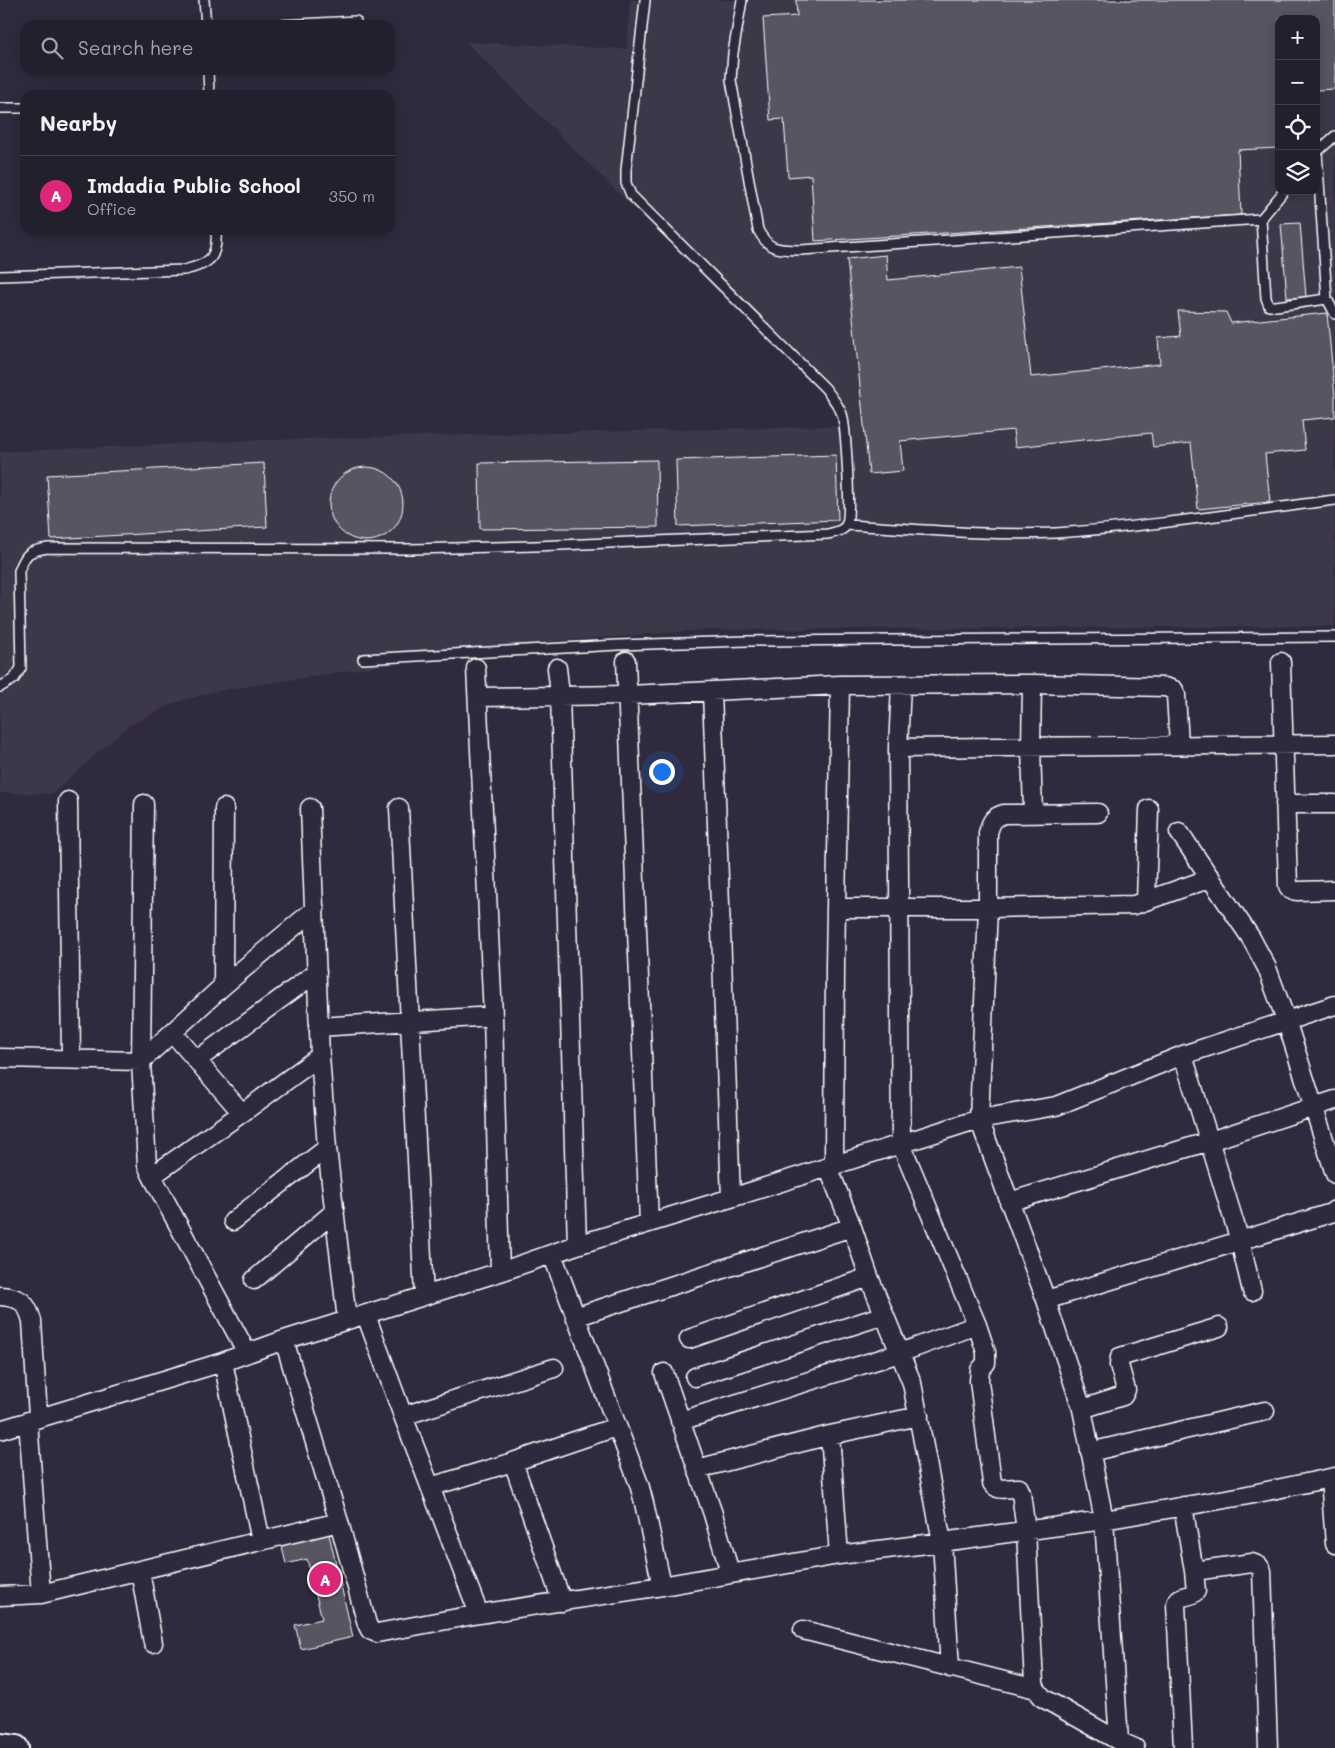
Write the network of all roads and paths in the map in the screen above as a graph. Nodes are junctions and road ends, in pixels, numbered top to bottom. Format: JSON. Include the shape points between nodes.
{"nodes":[{"id":1,"x":204,"y":0,"type":"edge"},
{"id":2,"x":645,"y":0,"type":"edge"},
{"id":3,"x":742,"y":0,"type":"edge"},
{"id":4,"x":206,"y":20,"type":"edge"},
{"id":5,"x":208,"y":75,"type":"edge"},
{"id":6,"x":209,"y":90,"type":"edge"},
{"id":7,"x":0,"y":108,"type":"edge"},
{"id":8,"x":20,"y":108,"type":"edge"},
{"id":9,"x":1335,"y":136,"type":"edge"},
{"id":10,"x":1320,"y":150,"type":"edge"},
{"id":11,"x":1281,"y":195,"type":"edge"},
{"id":12,"x":1320,"y":195,"type":"edge"},
{"id":13,"x":1261,"y":219,"type":"junction"},
{"id":14,"x":216,"y":235,"type":"edge"},
{"id":15,"x":0,"y":276,"type":"edge"},
{"id":16,"x":1327,"y":299,"type":"junction"},
{"id":17,"x":1335,"y":314,"type":"edge"},
{"id":18,"x":1335,"y":500,"type":"edge"},
{"id":19,"x":847,"y":525,"type":"junction"},
{"id":20,"x":1335,"y":637,"type":"edge"},
{"id":21,"x":362,"y":659,"type":"dead end"},
{"id":22,"x":626,"y":661,"type":"dead end"},
{"id":23,"x":1281,"y":662,"type":"dead end"},
{"id":24,"x":476,"y":668,"type":"dead end"},
{"id":25,"x":557,"y":668,"type":"dead end"},
{"id":26,"x":1032,"y":684,"type":"junction"},
{"id":27,"x":901,"y":685,"type":"junction"},
{"id":28,"x":840,"y":686,"type":"junction"},
{"id":29,"x":0,"y":687,"type":"edge"},
{"id":30,"x":712,"y":692,"type":"junction"},
{"id":31,"x":560,"y":695,"type":"junction"},
{"id":32,"x":628,"y":695,"type":"junction"},
{"id":33,"x":478,"y":696,"type":"junction"},
{"id":34,"x":1179,"y":744,"type":"junction"},
{"id":35,"x":1282,"y":744,"type":"junction"},
{"id":36,"x":1335,"y":744,"type":"edge"},
{"id":37,"x":898,"y":748,"type":"junction"},
{"id":38,"x":1030,"y":748,"type":"junction"},
{"id":39,"x":68,"y":801,"type":"dead end"},
{"id":40,"x":144,"y":804,"type":"dead end"},
{"id":41,"x":1285,"y":804,"type":"junction"},
{"id":42,"x":1335,"y":804,"type":"edge"},
{"id":43,"x":224,"y":808,"type":"dead end"},
{"id":44,"x":310,"y":808,"type":"dead end"},
{"id":45,"x":399,"y":808,"type":"dead end"},
{"id":46,"x":1149,"y":810,"type":"dead end"},
{"id":47,"x":1033,"y":812,"type":"junction"},
{"id":48,"x":1098,"y":812,"type":"dead end"},
{"id":49,"x":1179,"y":832,"type":"dead end"},
{"id":50,"x":1211,"y":878,"type":"junction"},
{"id":51,"x":1335,"y":890,"type":"edge"},
{"id":52,"x":1146,"y":901,"type":"junction"},
{"id":53,"x":837,"y":908,"type":"junction"},
{"id":54,"x":899,"y":908,"type":"junction"},
{"id":55,"x":988,"y":908,"type":"junction"},
{"id":56,"x":315,"y":909,"type":"junction"},
{"id":57,"x":317,"y":972,"type":"junction"},
{"id":58,"x":223,"y":986,"type":"junction"},
{"id":59,"x":1335,"y":1005,"type":"edge"},
{"id":60,"x":493,"y":1016,"type":"junction"},
{"id":61,"x":1286,"y":1020,"type":"junction"},
{"id":62,"x":410,"y":1021,"type":"junction"},
{"id":63,"x":318,"y":1026,"type":"junction"},
{"id":64,"x":173,"y":1034,"type":"junction"},
{"id":65,"x":1183,"y":1055,"type":"junction"},
{"id":66,"x":320,"y":1056,"type":"junction"},
{"id":67,"x":0,"y":1058,"type":"edge"},
{"id":68,"x":71,"y":1059,"type":"junction"},
{"id":69,"x":197,"y":1060,"type":"junction"},
{"id":70,"x":141,"y":1061,"type":"junction"},
{"id":71,"x":1335,"y":1100,"type":"edge"},
{"id":72,"x":1314,"y":1107,"type":"junction"},
{"id":73,"x":242,"y":1114,"type":"junction"},
{"id":74,"x":979,"y":1119,"type":"junction"},
{"id":75,"x":1210,"y":1141,"type":"junction"},
{"id":76,"x":901,"y":1144,"type":"junction"},
{"id":77,"x":327,"y":1148,"type":"junction"},
{"id":78,"x":831,"y":1166,"type":"junction"},
{"id":79,"x":1335,"y":1174,"type":"edge"},
{"id":80,"x":152,"y":1176,"type":"junction"},
{"id":81,"x":731,"y":1198,"type":"junction"},
{"id":82,"x":1009,"y":1202,"type":"junction"},
{"id":83,"x":1335,"y":1210,"type":"edge"},
{"id":84,"x":335,"y":1211,"type":"junction"},
{"id":85,"x":233,"y":1221,"type":"dead end"},
{"id":86,"x":648,"y":1223,"type":"junction"},
{"id":87,"x":852,"y":1227,"type":"junction"},
{"id":88,"x":1240,"y":1241,"type":"junction"},
{"id":89,"x":578,"y":1245,"type":"junction"},
{"id":90,"x":552,"y":1254,"type":"junction"},
{"id":91,"x":500,"y":1272,"type":"junction"},
{"id":92,"x":869,"y":1277,"type":"junction"},
{"id":93,"x":254,"y":1280,"type":"dead end"},
{"id":94,"x":1252,"y":1291,"type":"dead end"},
{"id":95,"x":0,"y":1296,"type":"edge"},
{"id":96,"x":424,"y":1296,"type":"junction"},
{"id":97,"x":1046,"y":1300,"type":"junction"},
{"id":98,"x":366,"y":1315,"type":"junction"},
{"id":99,"x":884,"y":1315,"type":"junction"},
{"id":100,"x":575,"y":1317,"type":"junction"},
{"id":101,"x":347,"y":1320,"type":"junction"},
{"id":102,"x":977,"y":1325,"type":"junction"},
{"id":103,"x":1220,"y":1328,"type":"dead end"},
{"id":104,"x":689,"y":1339,"type":"dead end"},
{"id":105,"x":284,"y":1340,"type":"junction"},
{"id":106,"x":247,"y":1353,"type":"junction"},
{"id":107,"x":900,"y":1353,"type":"junction"},
{"id":108,"x":223,"y":1362,"type":"junction"},
{"id":109,"x":554,"y":1368,"type":"dead end"},
{"id":110,"x":664,"y":1373,"type":"dead end"},
{"id":111,"x":695,"y":1376,"type":"dead end"},
{"id":112,"x":1082,"y":1409,"type":"junction"},
{"id":113,"x":1265,"y":1411,"type":"dead end"},
{"id":114,"x":403,"y":1416,"type":"junction"},
{"id":115,"x":919,"y":1416,"type":"junction"},
{"id":116,"x":33,"y":1419,"type":"junction"},
{"id":117,"x":680,"y":1421,"type":"junction"},
{"id":118,"x":616,"y":1427,"type":"junction"},
{"id":119,"x":0,"y":1430,"type":"edge"},
{"id":120,"x":830,"y":1435,"type":"junction"},
{"id":121,"x":1090,"y":1452,"type":"junction"},
{"id":122,"x":512,"y":1462,"type":"junction"},
{"id":123,"x":697,"y":1469,"type":"junction"},
{"id":124,"x":1333,"y":1478,"type":"edge"},
{"id":125,"x":430,"y":1487,"type":"junction"},
{"id":126,"x":1183,"y":1506,"type":"junction"},
{"id":127,"x":1104,"y":1520,"type":"junction"},
{"id":128,"x":339,"y":1522,"type":"junction"},
{"id":129,"x":1026,"y":1531,"type":"junction"},
{"id":130,"x":262,"y":1541,"type":"junction"},
{"id":131,"x":942,"y":1542,"type":"junction"},
{"id":132,"x":1335,"y":1544,"type":"edge"},
{"id":133,"x":839,"y":1554,"type":"junction"},
{"id":134,"x":140,"y":1571,"type":"junction"},
{"id":135,"x":1194,"y":1571,"type":"junction"},
{"id":136,"x":730,"y":1573,"type":"junction"},
{"id":137,"x":662,"y":1586,"type":"junction"},
{"id":138,"x":41,"y":1594,"type":"junction"},
{"id":139,"x":0,"y":1596,"type":"edge"},
{"id":140,"x":562,"y":1602,"type":"junction"},
{"id":141,"x":479,"y":1614,"type":"junction"},
{"id":142,"x":802,"y":1630,"type":"dead end"},
{"id":143,"x":153,"y":1643,"type":"dead end"},
{"id":144,"x":950,"y":1668,"type":"junction"},
{"id":145,"x":1036,"y":1689,"type":"junction"},
{"id":146,"x":1119,"y":1741,"type":"junction"},
{"id":147,"x":0,"y":1746,"type":"edge"},
{"id":148,"x":16,"y":1748,"type":"edge"},
{"id":149,"x":1135,"y":1748,"type":"edge"},
{"id":150,"x":1183,"y":1748,"type":"edge"},
{"id":151,"x":1268,"y":1748,"type":"edge"}],
"edges":[{"from":1,"to":4,"type":"lane"},
{"from":2,"to":19,"type":"lane","via":[[626,183],[631,195],[835,401],[845,428]]},
{"from":3,"to":13,"type":"lane","via":[[732,52],[731,80],[758,230],[765,243],[778,249]]},
{"from":5,"to":6,"type":"lane"},
{"from":7,"to":8,"type":"lane"},
{"from":9,"to":10,"type":"lane"},
{"from":11,"to":13,"type":"lane"},
{"from":12,"to":16,"type":"lane"},
{"from":13,"to":16,"type":"lane","via":[[1269,306]]},
{"from":14,"to":15,"type":"lane","via":[[212,259],[184,270]]},
{"from":16,"to":17,"type":"lane"},
{"from":18,"to":19,"type":"lane","via":[[1055,533],[980,533]]},
{"from":19,"to":29,"type":"lane","via":[[841,531],[828,534],[535,546],[48,548],[33,551],[24,558],[19,570],[22,668],[14,679]]},
{"from":20,"to":21,"type":"lane","via":[[747,641]]},
{"from":22,"to":32,"type":"street"},
{"from":23,"to":35,"type":"street"},
{"from":24,"to":33,"type":"street"},
{"from":25,"to":31,"type":"street"},
{"from":26,"to":27,"type":"street"},
{"from":26,"to":34,"type":"street","via":[[1171,688],[1176,695]]},
{"from":26,"to":38,"type":"street"},
{"from":27,"to":28,"type":"street"},
{"from":27,"to":37,"type":"street"},
{"from":28,"to":30,"type":"street"},
{"from":28,"to":53,"type":"street"},
{"from":30,"to":32,"type":"street"},
{"from":30,"to":81,"type":"street"},
{"from":31,"to":32,"type":"street"},
{"from":31,"to":33,"type":"street"},
{"from":31,"to":89,"type":"street"},
{"from":32,"to":86,"type":"street"},
{"from":33,"to":60,"type":"street"},
{"from":34,"to":35,"type":"street"},
{"from":34,"to":38,"type":"street"},
{"from":35,"to":36,"type":"street"},
{"from":35,"to":41,"type":"street"},
{"from":37,"to":38,"type":"street"},
{"from":37,"to":54,"type":"street"},
{"from":38,"to":47,"type":"street"},
{"from":39,"to":68,"type":"street"},
{"from":40,"to":70,"type":"street"},
{"from":41,"to":42,"type":"street"},
{"from":41,"to":51,"type":"street","via":[[1288,886],[1298,891]]},
{"from":43,"to":58,"type":"street"},
{"from":44,"to":56,"type":"street"},
{"from":45,"to":62,"type":"street"},
{"from":46,"to":52,"type":"street"},
{"from":47,"to":48,"type":"street"},
{"from":47,"to":55,"type":"street","via":[[1004,814],[995,817],[991,823],[988,833]]},
{"from":49,"to":50,"type":"street"},
{"from":50,"to":52,"type":"street"},
{"from":50,"to":61,"type":"street","via":[[1255,945]]},
{"from":52,"to":55,"type":"street","via":[[1134,905]]},
{"from":53,"to":54,"type":"street"},
{"from":53,"to":78,"type":"street"},
{"from":54,"to":55,"type":"street"},
{"from":54,"to":76,"type":"street"},
{"from":55,"to":74,"type":"street"},
{"from":56,"to":57,"type":"street"},
{"from":56,"to":58,"type":"street"},
{"from":57,"to":63,"type":"street"},
{"from":57,"to":69,"type":"street"},
{"from":58,"to":64,"type":"street"},
{"from":59,"to":61,"type":"street"},
{"from":60,"to":62,"type":"street"},
{"from":60,"to":91,"type":"street"},
{"from":61,"to":65,"type":"street"},
{"from":61,"to":72,"type":"street"},
{"from":62,"to":63,"type":"street"},
{"from":62,"to":96,"type":"street"},
{"from":63,"to":66,"type":"street"},
{"from":64,"to":69,"type":"street"},
{"from":64,"to":70,"type":"street"},
{"from":65,"to":74,"type":"street","via":[[1056,1106]]},
{"from":65,"to":75,"type":"street"},
{"from":66,"to":73,"type":"street"},
{"from":66,"to":77,"type":"street"},
{"from":67,"to":68,"type":"street"},
{"from":68,"to":70,"type":"street"},
{"from":69,"to":73,"type":"street"},
{"from":70,"to":80,"type":"street","via":[[145,1153]]},
{"from":71,"to":72,"type":"street"},
{"from":72,"to":75,"type":"street"},
{"from":72,"to":79,"type":"street"},
{"from":73,"to":80,"type":"street"},
{"from":74,"to":76,"type":"street"},
{"from":74,"to":82,"type":"street"},
{"from":75,"to":82,"type":"street"},
{"from":75,"to":88,"type":"street"},
{"from":76,"to":78,"type":"street"},
{"from":76,"to":102,"type":"street"},
{"from":77,"to":84,"type":"street"},
{"from":77,"to":85,"type":"street"},
{"from":78,"to":81,"type":"street"},
{"from":78,"to":87,"type":"street"},
{"from":80,"to":106,"type":"street"},
{"from":81,"to":86,"type":"street"},
{"from":82,"to":97,"type":"street"},
{"from":83,"to":88,"type":"street"},
{"from":84,"to":93,"type":"street"},
{"from":84,"to":101,"type":"street"},
{"from":86,"to":89,"type":"street"},
{"from":87,"to":92,"type":"street"},
{"from":87,"to":100,"type":"street"},
{"from":88,"to":94,"type":"street"},
{"from":88,"to":97,"type":"street"},
{"from":89,"to":90,"type":"street"},
{"from":90,"to":91,"type":"street"},
{"from":90,"to":100,"type":"street"},
{"from":91,"to":96,"type":"street"},
{"from":92,"to":99,"type":"street"},
{"from":92,"to":104,"type":"street"},
{"from":95,"to":116,"type":"street","via":[[20,1300],[28,1308],[32,1321]]},
{"from":96,"to":98,"type":"street"},
{"from":97,"to":112,"type":"street"},
{"from":98,"to":101,"type":"street"},
{"from":98,"to":114,"type":"street"},
{"from":99,"to":107,"type":"street"},
{"from":99,"to":111,"type":"street"},
{"from":100,"to":118,"type":"street"},
{"from":101,"to":105,"type":"street"},
{"from":102,"to":107,"type":"street"},
{"from":102,"to":129,"type":"street","via":[[986,1357],[978,1381],[992,1483],[1001,1490],[1019,1488]]},
{"from":103,"to":112,"type":"street","via":[[1120,1357],[1126,1390],[1123,1396]]},
{"from":105,"to":106,"type":"street"},
{"from":105,"to":128,"type":"street"},
{"from":106,"to":108,"type":"street"},
{"from":107,"to":115,"type":"street","via":[[912,1383]]},
{"from":107,"to":117,"type":"street"},
{"from":108,"to":116,"type":"street"},
{"from":108,"to":130,"type":"street"},
{"from":109,"to":114,"type":"street"},
{"from":110,"to":117,"type":"street"},
{"from":112,"to":121,"type":"street"},
{"from":113,"to":121,"type":"street"},
{"from":114,"to":125,"type":"street"},
{"from":115,"to":120,"type":"street"},
{"from":115,"to":131,"type":"street"},
{"from":116,"to":119,"type":"street"},
{"from":116,"to":138,"type":"street"},
{"from":117,"to":123,"type":"street"},
{"from":118,"to":122,"type":"street"},
{"from":118,"to":137,"type":"street","via":[[639,1484]]},
{"from":120,"to":123,"type":"street"},
{"from":120,"to":133,"type":"street"},
{"from":121,"to":127,"type":"street"},
{"from":122,"to":125,"type":"street"},
{"from":122,"to":140,"type":"street"},
{"from":123,"to":136,"type":"street"},
{"from":124,"to":126,"type":"street"},
{"from":124,"to":132,"type":"street"},
{"from":125,"to":141,"type":"street"},
{"from":126,"to":127,"type":"street"},
{"from":126,"to":135,"type":"street"},
{"from":127,"to":129,"type":"street"},
{"from":127,"to":146,"type":"street"},
{"from":128,"to":130,"type":"street"},
{"from":128,"to":141,"type":"street","via":[[370,1630],[377,1633]]},
{"from":129,"to":131,"type":"street"},
{"from":129,"to":145,"type":"street"},
{"from":130,"to":134,"type":"street"},
{"from":131,"to":133,"type":"street"},
{"from":131,"to":144,"type":"street"},
{"from":133,"to":136,"type":"street"},
{"from":134,"to":138,"type":"street"},
{"from":134,"to":143,"type":"street"},
{"from":135,"to":150,"type":"street","via":[[1194,1594],[1177,1599],[1176,1604]]},
{"from":135,"to":151,"type":"street","via":[[1252,1563],[1262,1571]]},
{"from":136,"to":137,"type":"street"},
{"from":137,"to":140,"type":"street"},
{"from":138,"to":139,"type":"street"},
{"from":140,"to":141,"type":"street"},
{"from":142,"to":144,"type":"street"},
{"from":144,"to":145,"type":"street"},
{"from":145,"to":146,"type":"street","via":[[1043,1698]]},
{"from":146,"to":149,"type":"street"},
{"from":147,"to":148,"type":"street"}]}
